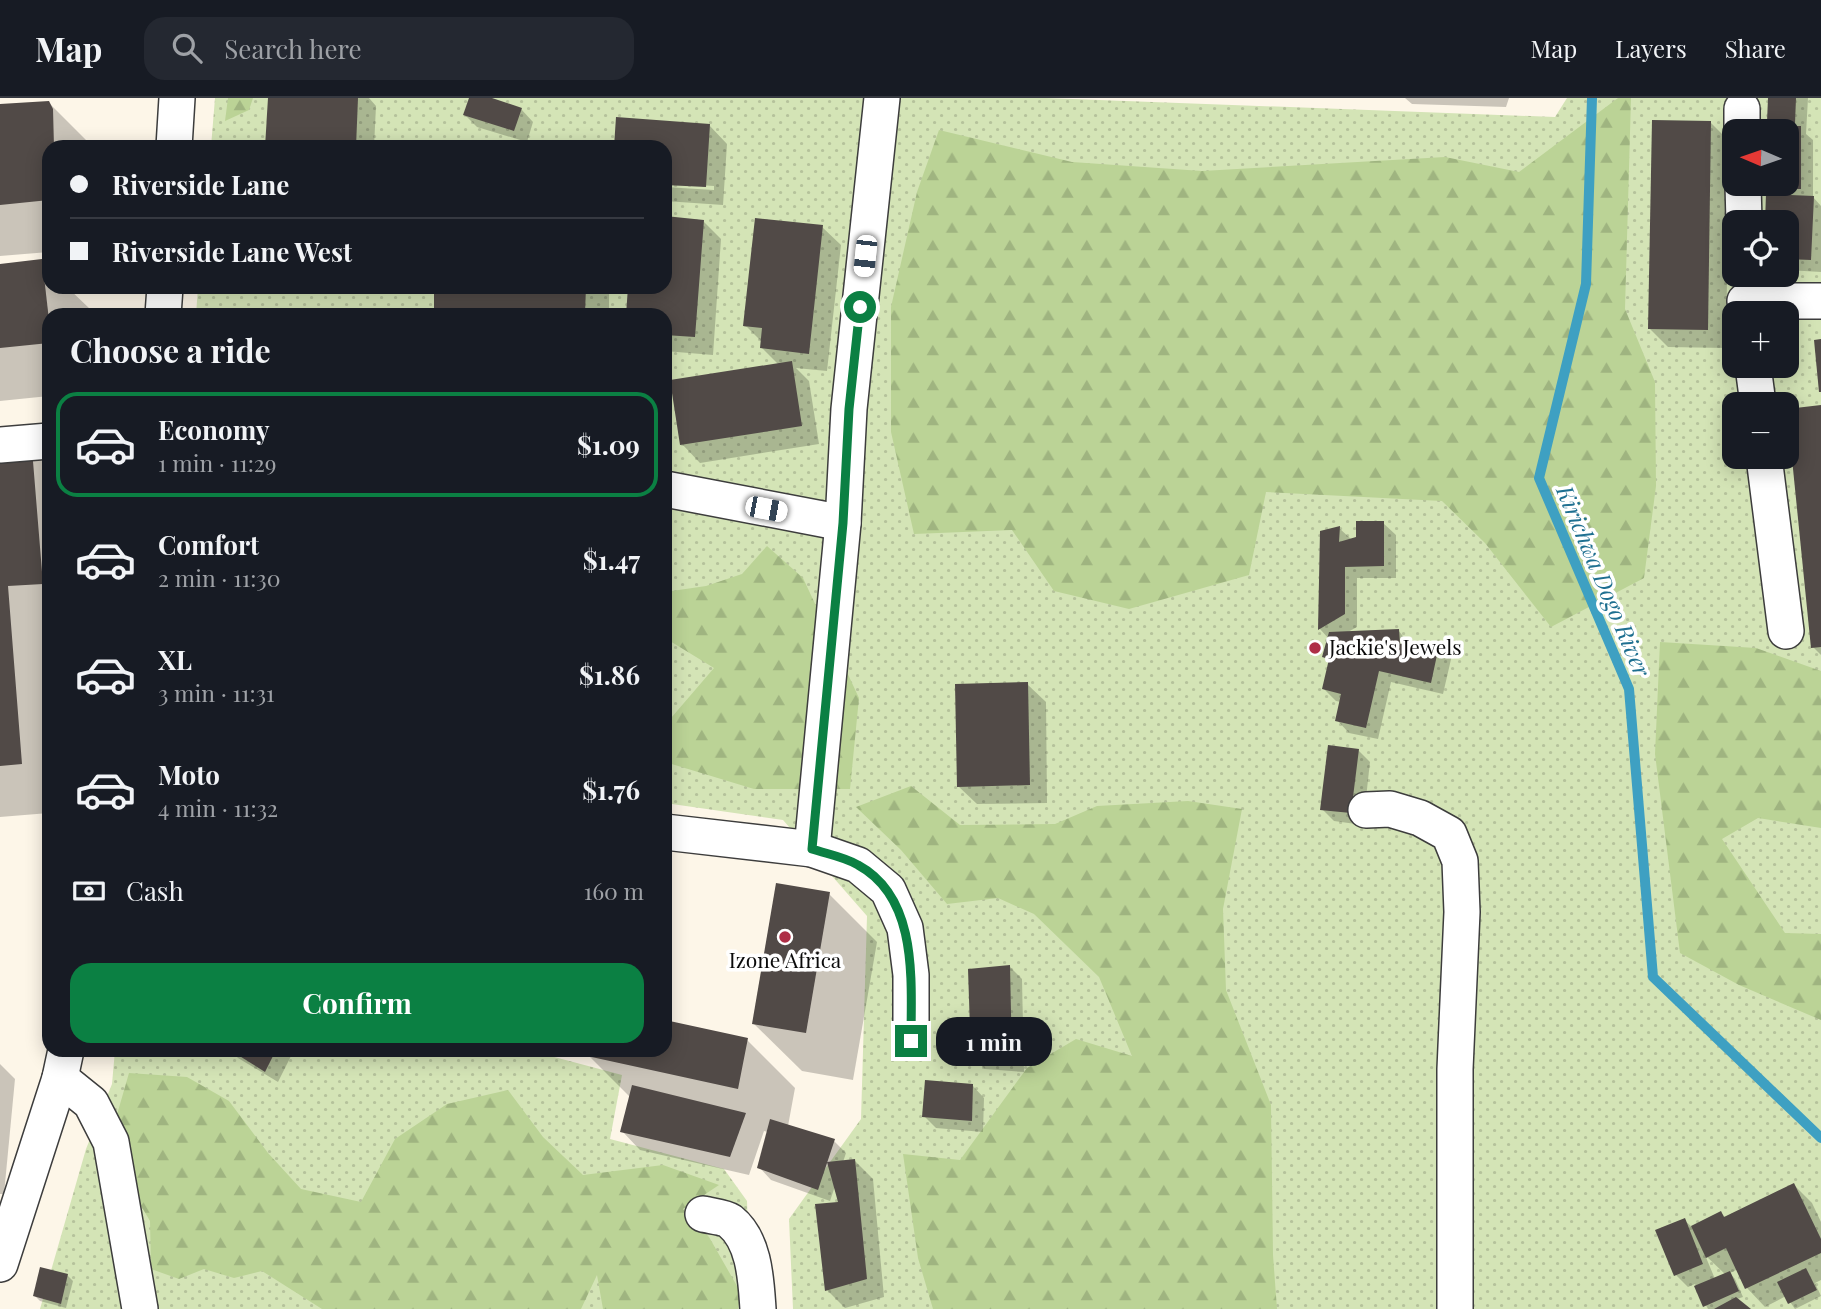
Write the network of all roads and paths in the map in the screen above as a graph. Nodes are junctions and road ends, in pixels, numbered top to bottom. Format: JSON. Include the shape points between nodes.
{"nodes":[{"id":1,"x":177,"y":98,"type":"edge"},
{"id":2,"x":883,"y":98,"type":"edge"},
{"id":3,"x":174,"y":140,"type":"edge"},
{"id":4,"x":1745,"y":296,"type":"edge"},
{"id":5,"x":1821,"y":301,"type":"edge"},
{"id":6,"x":42,"y":442,"type":"edge"},
{"id":7,"x":0,"y":445,"type":"edge"},
{"id":8,"x":1766,"y":469,"type":"edge"},
{"id":9,"x":672,"y":490,"type":"edge"},
{"id":10,"x":843,"y":523,"type":"junction"},
{"id":11,"x":1786,"y":631,"type":"dead end"},
{"id":12,"x":1366,"y":810,"type":"dead end"},
{"id":13,"x":672,"y":833,"type":"edge"},
{"id":14,"x":812,"y":849,"type":"junction"},
{"id":15,"x":911,"y":1041,"type":"dead end"},
{"id":16,"x":63,"y":1064,"type":"edge"},
{"id":17,"x":703,"y":1214,"type":"dead end"},
{"id":18,"x":0,"y":1264,"type":"edge"},
{"id":19,"x":139,"y":1309,"type":"edge"},
{"id":20,"x":758,"y":1309,"type":"edge"},
{"id":21,"x":1455,"y":1309,"type":"edge"}],
"edges":[{"from":1,"to":3,"type":"street"},
{"from":2,"to":10,"type":"street","via":[[849,409]]},
{"from":4,"to":5,"type":"street"},
{"from":6,"to":7,"type":"street"},
{"from":8,"to":11,"type":"street"},
{"from":9,"to":10,"type":"street"},
{"from":10,"to":14,"type":"street"},
{"from":12,"to":21,"type":"street","via":[[1390,809],[1420,818],[1449,834],[1460,861]]},
{"from":13,"to":14,"type":"street"},
{"from":14,"to":15,"type":"street","via":[[859,865],[888,890],[905,928]]},
{"from":16,"to":18,"type":"street"},
{"from":16,"to":19,"type":"street","via":[[111,1142]]},
{"from":17,"to":20,"type":"street","via":[[729,1220],[744,1239],[755,1272]]}]}
